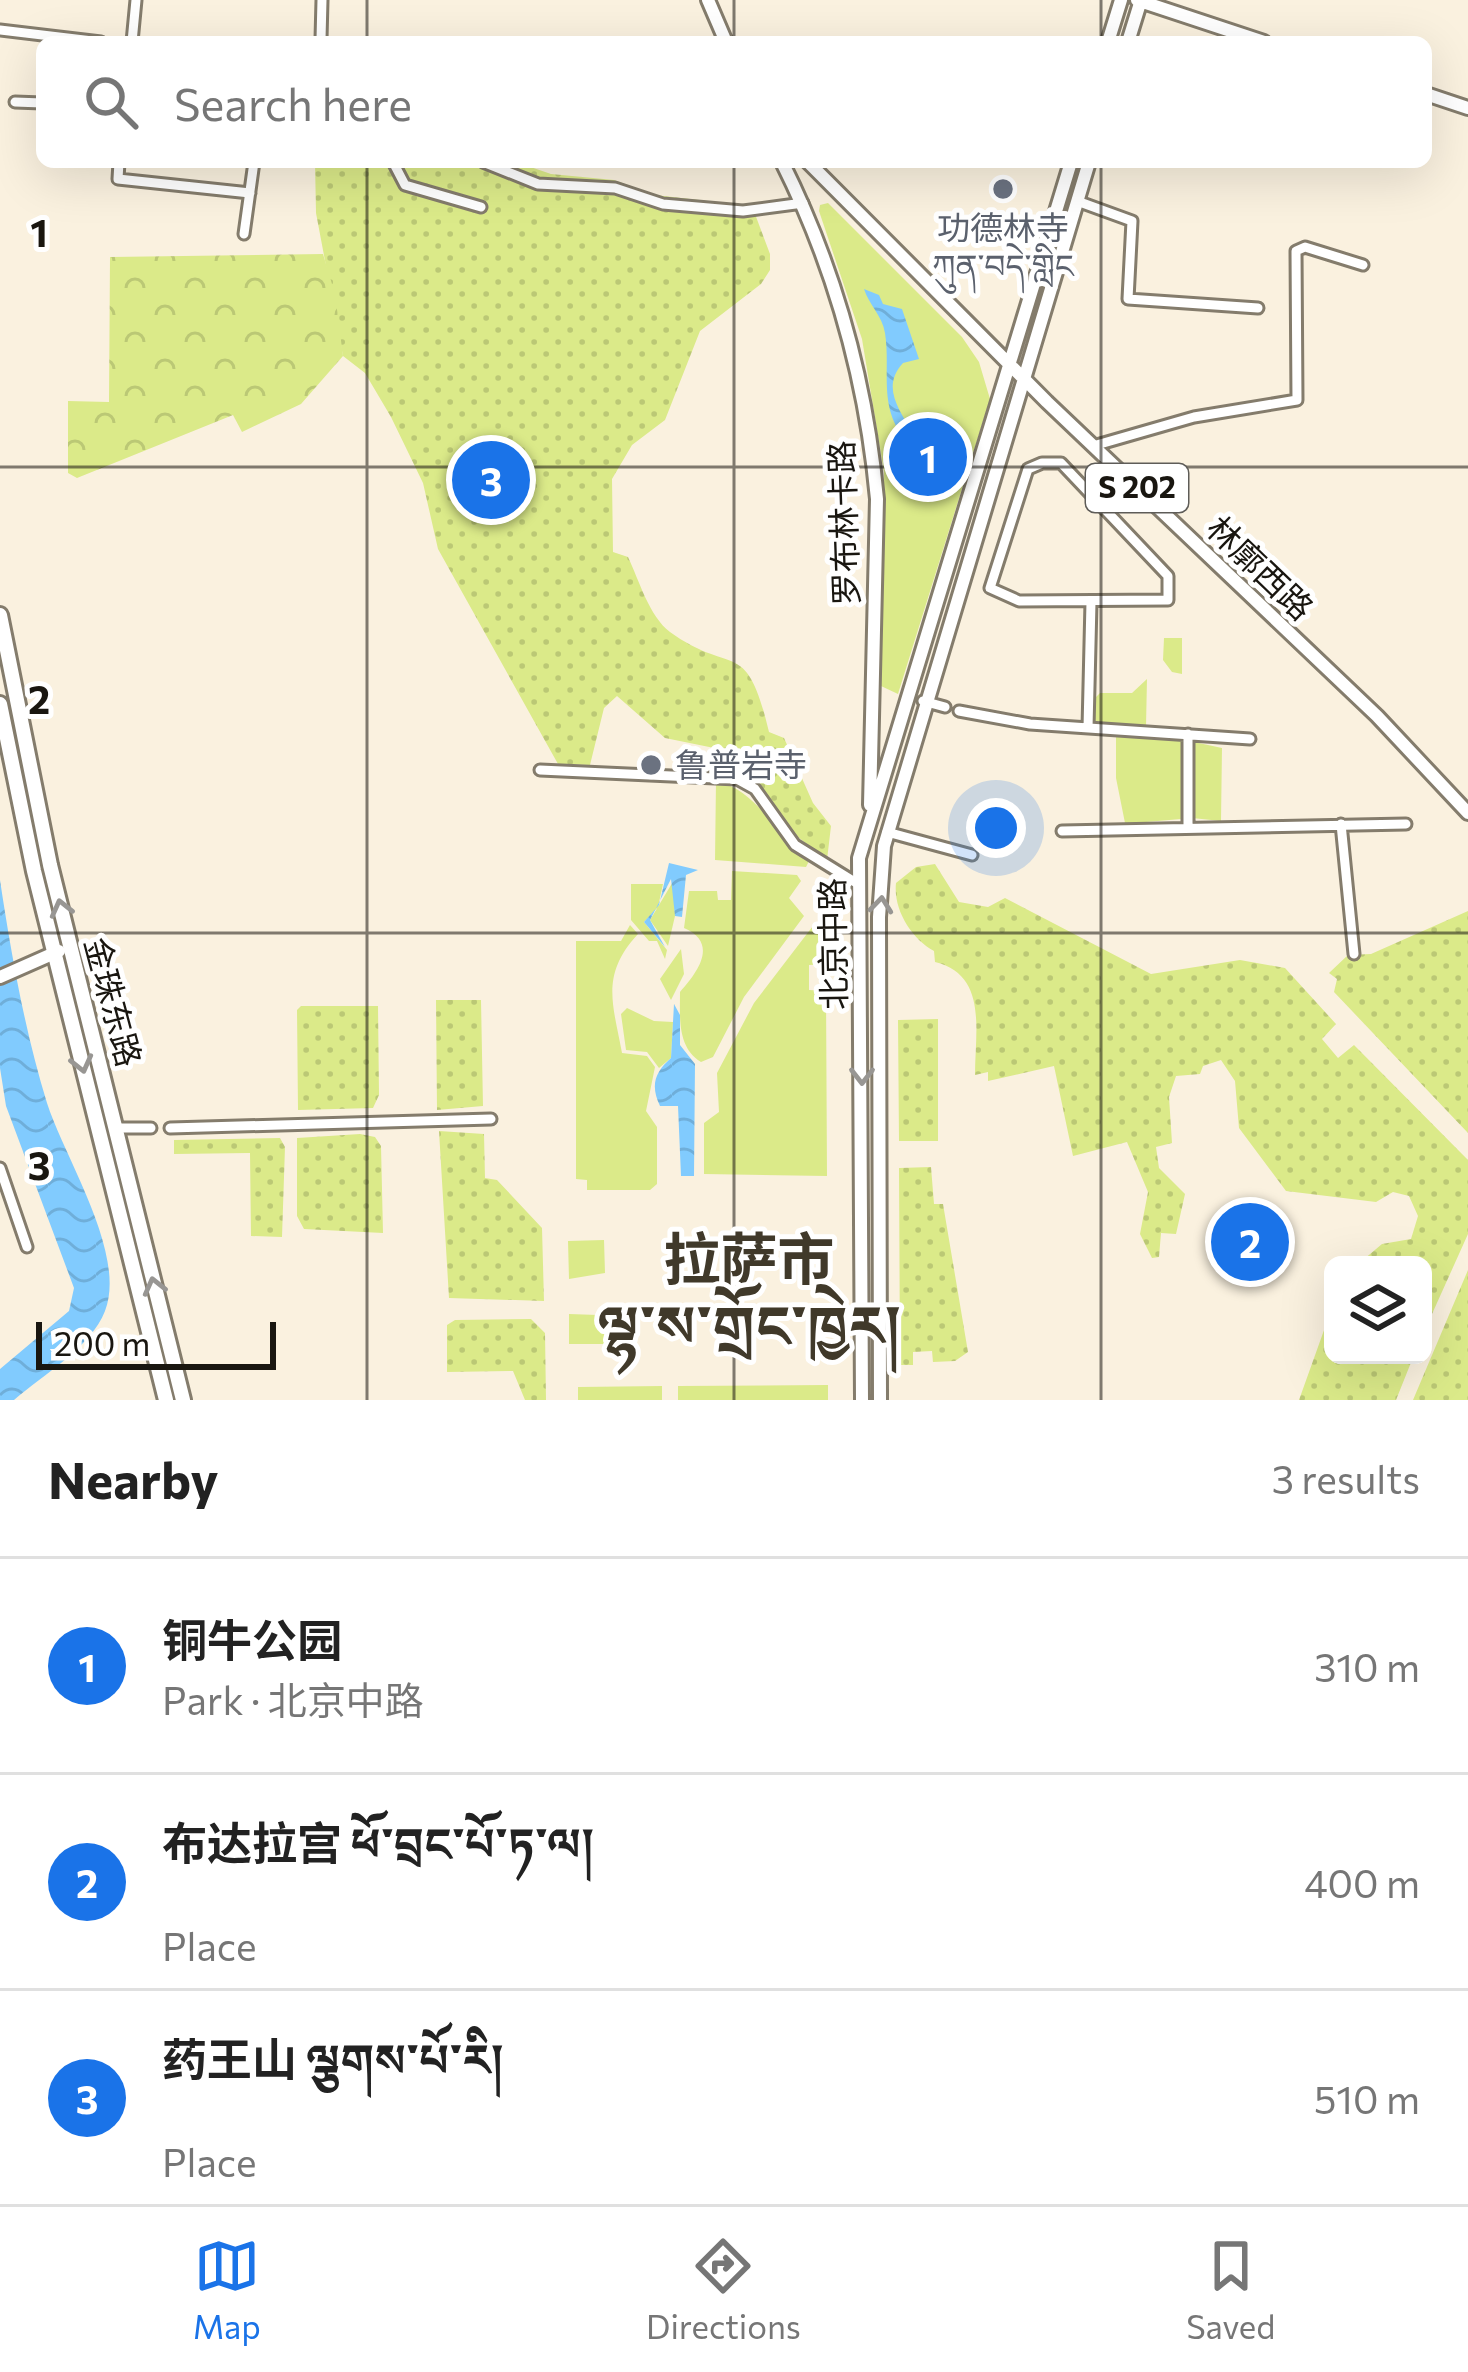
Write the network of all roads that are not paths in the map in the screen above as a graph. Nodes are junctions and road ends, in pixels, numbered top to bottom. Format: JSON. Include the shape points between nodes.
{"nodes":[{"id":1,"x":136,"y":0,"type":"edge"},
{"id":2,"x":322,"y":0,"type":"edge"},
{"id":3,"x":708,"y":0,"type":"edge"},
{"id":4,"x":1121,"y":0,"type":"edge"},
{"id":5,"x":1140,"y":1,"type":"edge"},
{"id":6,"x":0,"y":30,"type":"edge"},
{"id":7,"x":50,"y":36,"type":"edge"},
{"id":8,"x":133,"y":36,"type":"edge"},
{"id":9,"x":321,"y":36,"type":"edge"},
{"id":10,"x":723,"y":36,"type":"edge"},
{"id":11,"x":1110,"y":36,"type":"edge"},
{"id":12,"x":1130,"y":36,"type":"edge"},
{"id":13,"x":1246,"y":36,"type":"edge"},
{"id":14,"x":1432,"y":96,"type":"edge"},
{"id":15,"x":15,"y":102,"type":"dead end"},
{"id":16,"x":36,"y":103,"type":"edge"},
{"id":17,"x":1468,"y":108,"type":"edge"},
{"id":18,"x":119,"y":168,"type":"edge"},
{"id":19,"x":253,"y":168,"type":"edge"},
{"id":20,"x":396,"y":168,"type":"edge"},
{"id":21,"x":498,"y":168,"type":"edge"},
{"id":22,"x":785,"y":168,"type":"edge"},
{"id":23,"x":814,"y":168,"type":"edge"},
{"id":24,"x":1069,"y":168,"type":"edge"},
{"id":25,"x":1088,"y":168,"type":"edge"},
{"id":26,"x":250,"y":193,"type":"junction"},
{"id":27,"x":1077,"y":201,"type":"junction"},
{"id":28,"x":803,"y":203,"type":"junction"},
{"id":29,"x":481,"y":207,"type":"dead end"},
{"id":30,"x":244,"y":234,"type":"dead end"},
{"id":31,"x":1364,"y":265,"type":"dead end"},
{"id":32,"x":1258,"y":308,"type":"dead end"},
{"id":33,"x":1011,"y":365,"type":"junction"},
{"id":34,"x":1022,"y":376,"type":"junction"},
{"id":35,"x":1094,"y":446,"type":"junction"},
{"id":36,"x":1091,"y":602,"type":"junction"},
{"id":37,"x":0,"y":615,"type":"edge"},
{"id":38,"x":923,"y":701,"type":"junction"},
{"id":39,"x":0,"y":704,"type":"edge"},
{"id":40,"x":945,"y":707,"type":"dead end"},
{"id":41,"x":959,"y":711,"type":"dead end"},
{"id":42,"x":1088,"y":728,"type":"junction"},
{"id":43,"x":1188,"y":734,"type":"junction"},
{"id":44,"x":1250,"y":739,"type":"dead end"},
{"id":45,"x":540,"y":770,"type":"dead end"},
{"id":46,"x":1468,"y":813,"type":"edge"},
{"id":47,"x":869,"y":824,"type":"junction"},
{"id":48,"x":1341,"y":824,"type":"junction"},
{"id":49,"x":1406,"y":824,"type":"dead end"},
{"id":50,"x":1188,"y":825,"type":"junction"},
{"id":51,"x":1062,"y":831,"type":"dead end"},
{"id":52,"x":887,"y":832,"type":"junction"},
{"id":53,"x":972,"y":855,"type":"dead end"},
{"id":54,"x":858,"y":884,"type":"junction"},
{"id":55,"x":70,"y":946,"type":"junction"},
{"id":56,"x":55,"y":953,"type":"junction"},
{"id":57,"x":1354,"y":954,"type":"dead end"},
{"id":58,"x":0,"y":977,"type":"edge"},
{"id":59,"x":491,"y":1119,"type":"dead end"},
{"id":60,"x":118,"y":1128,"type":"junction"},
{"id":61,"x":151,"y":1128,"type":"dead end"},
{"id":62,"x":170,"y":1128,"type":"dead end"},
{"id":63,"x":0,"y":1168,"type":"edge"},
{"id":64,"x":27,"y":1247,"type":"dead end"},
{"id":65,"x":166,"y":1400,"type":"edge"},
{"id":66,"x":183,"y":1400,"type":"edge"},
{"id":67,"x":862,"y":1400,"type":"edge"},
{"id":68,"x":880,"y":1400,"type":"edge"}],
"edges":[{"from":1,"to":8,"type":"street"},
{"from":2,"to":9,"type":"street"},
{"from":3,"to":10,"type":"main road"},
{"from":4,"to":11,"type":"main road"},
{"from":5,"to":12,"type":"main road"},
{"from":5,"to":13,"type":"main road"},
{"from":6,"to":7,"type":"street"},
{"from":14,"to":17,"type":"main road"},
{"from":15,"to":16,"type":"street"},
{"from":18,"to":26,"type":"street","via":[[118,178]]},
{"from":19,"to":26,"type":"street"},
{"from":20,"to":29,"type":"street","via":[[405,185]]},
{"from":21,"to":28,"type":"street","via":[[538,184],[615,188],[663,204],[743,211]]},
{"from":22,"to":28,"type":"main road","name":"罗布林卡路"},
{"from":23,"to":33,"type":"main road","name":"林廓西路","number":"S 202"},
{"from":24,"to":33,"type":"main road","name":"北京中路"},
{"from":25,"to":27,"type":"main road","name":"北京中路"},
{"from":26,"to":30,"type":"street"},
{"from":27,"to":32,"type":"street","via":[[1132,221],[1128,299]]},
{"from":27,"to":34,"type":"main road","name":"北京中路"},
{"from":28,"to":47,"type":"main road","name":"罗布林卡路","via":[[851,344],[873,453]]},
{"from":31,"to":35,"type":"street","via":[[1297,251],[1297,400],[1194,416]]},
{"from":33,"to":34,"type":"main road","name":"林廓西路","number":"S 202"},
{"from":33,"to":47,"type":"main road","name":"北京中路"},
{"from":34,"to":35,"type":"main road","name":"林廓西路","number":"S 202"},
{"from":34,"to":38,"type":"main road","name":"北京中路"},
{"from":35,"to":46,"type":"main road","name":"林廓西路","number":"S 202"},
{"from":36,"to":36,"type":"street","via":[[1019,601],[990,588],[1028,470],[1042,463],[1061,463],[1168,575],[1168,600]]},
{"from":36,"to":42,"type":"street"},
{"from":55,"to":37,"type":"highway","name":"金珠东路","one_way":true},
{"from":38,"to":40,"type":"street"},
{"from":38,"to":52,"type":"main road","name":"北京中路"},
{"from":39,"to":56,"type":"highway","name":"金珠东路"},
{"from":41,"to":42,"type":"street"},
{"from":42,"to":43,"type":"street"},
{"from":43,"to":44,"type":"street"},
{"from":43,"to":50,"type":"street"},
{"from":45,"to":54,"type":"street","via":[[737,779],[755,789],[795,845]]},
{"from":47,"to":54,"type":"main road","name":"北京中路"},
{"from":48,"to":49,"type":"street"},
{"from":48,"to":50,"type":"street"},
{"from":48,"to":57,"type":"street"},
{"from":50,"to":51,"type":"street"},
{"from":52,"to":53,"type":"street"},
{"from":68,"to":52,"type":"main road","name":"北京中路","one_way":true,"via":[[879,917]]},
{"from":54,"to":67,"type":"main road","name":"北京中路","one_way":true},
{"from":55,"to":56,"type":"main road"},
{"from":55,"to":60,"type":"highway","name":"金珠东路"},
{"from":56,"to":58,"type":"main road"},
{"from":56,"to":65,"type":"highway","name":"金珠东路","one_way":true},
{"from":59,"to":62,"type":"street"},
{"from":60,"to":61,"type":"street"},
{"from":66,"to":60,"type":"highway","name":"金珠东路","one_way":true},
{"from":63,"to":64,"type":"street"}]}
